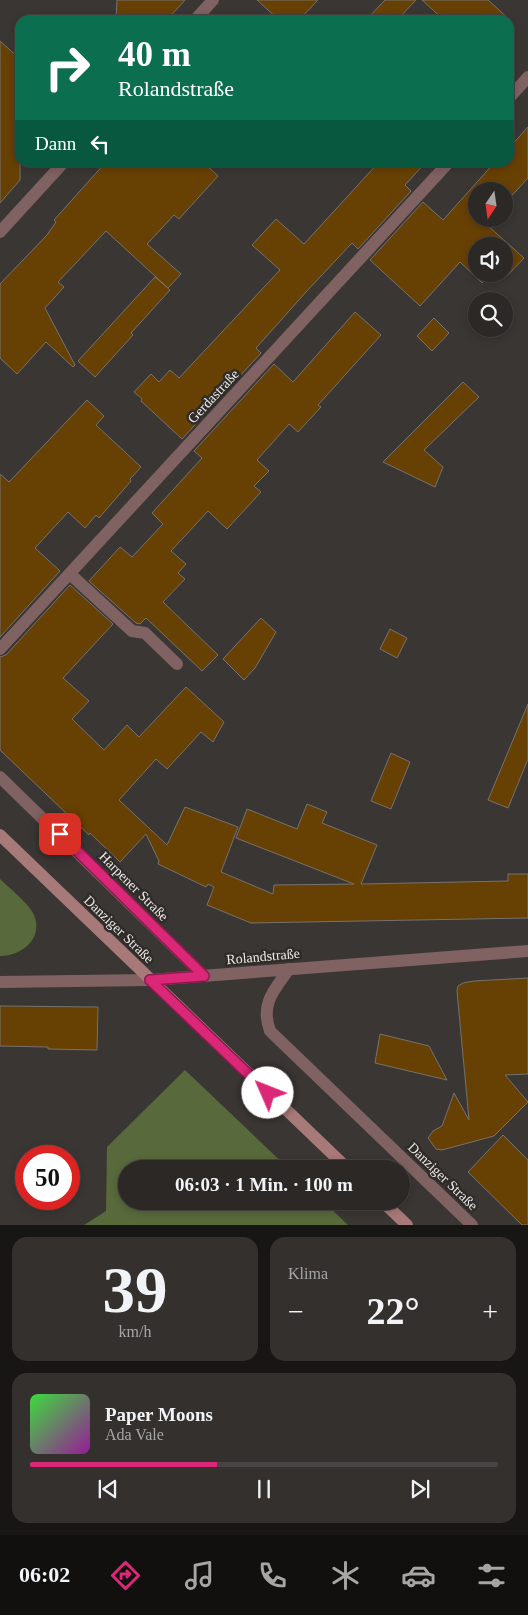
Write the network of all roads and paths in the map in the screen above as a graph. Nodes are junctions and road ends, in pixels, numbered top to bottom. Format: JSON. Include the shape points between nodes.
{"nodes":[{"id":1,"x":213,"y":0,"type":"edge"},
{"id":2,"x":200,"y":15,"type":"edge"},
{"id":3,"x":528,"y":77,"type":"edge"},
{"id":4,"x":514,"y":92,"type":"edge"},
{"id":5,"x":59,"y":167,"type":"edge"},
{"id":6,"x":444,"y":167,"type":"edge"},
{"id":7,"x":0,"y":232,"type":"edge"},
{"id":8,"x":70,"y":574,"type":"junction"},
{"id":9,"x":0,"y":649,"type":"edge"},
{"id":10,"x":177,"y":664,"type":"dead end"},
{"id":11,"x":0,"y":776,"type":"edge"},
{"id":12,"x":0,"y":835,"type":"edge"},
{"id":13,"x":528,"y":951,"type":"edge"},
{"id":14,"x":289,"y":969,"type":"junction"},
{"id":15,"x":204,"y":976,"type":"junction"},
{"id":16,"x":150,"y":980,"type":"junction"},
{"id":17,"x":0,"y":982,"type":"edge"},
{"id":18,"x":339,"y":1160,"type":"edge"},
{"id":19,"x":391,"y":1210,"type":"edge"},
{"id":20,"x":407,"y":1225,"type":"edge"},
{"id":21,"x":472,"y":1225,"type":"edge"}],
"edges":[{"from":1,"to":2,"type":"street"},
{"from":3,"to":4,"type":"street"},
{"from":5,"to":7,"type":"street"},
{"from":6,"to":8,"type":"street","name":"Gerdastraße"},
{"from":8,"to":9,"type":"street","name":"Gerdastraße"},
{"from":8,"to":10,"type":"street","via":[[132,631],[145,634]]},
{"from":11,"to":15,"type":"street","name":"Harpener Straße"},
{"from":12,"to":16,"type":"main road","name":"Danziger Straße"},
{"from":13,"to":14,"type":"street","name":"Rolandstraße"},
{"from":14,"to":15,"type":"street","name":"Rolandstraße"},
{"from":14,"to":21,"type":"street","name":"Danziger Straße","via":[[268,1001],[266,1011],[270,1031]]},
{"from":15,"to":16,"type":"street","name":"Rolandstraße"},
{"from":16,"to":17,"type":"street","name":"Rolandstraße"},
{"from":16,"to":18,"type":"main road","name":"Danziger Straße"},
{"from":19,"to":20,"type":"main road"}]}
